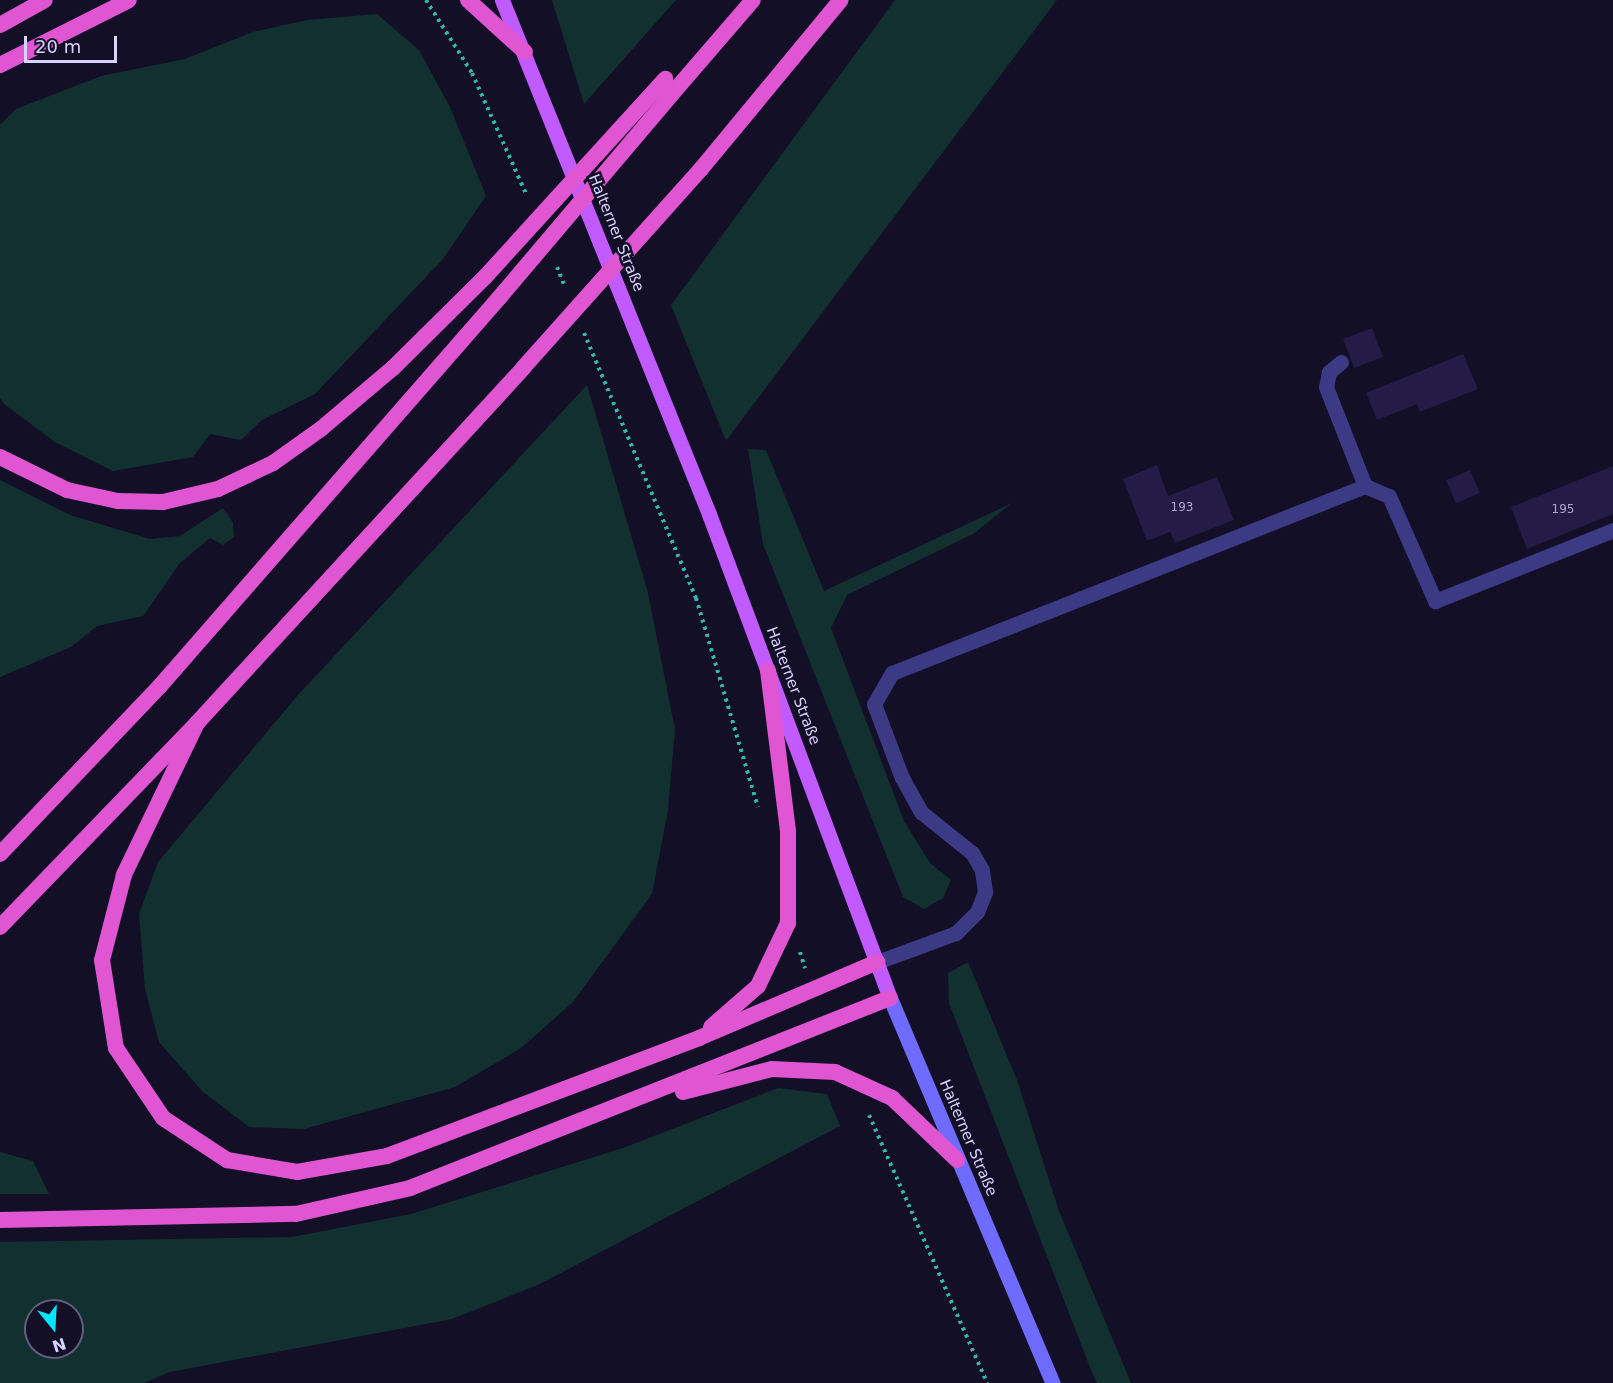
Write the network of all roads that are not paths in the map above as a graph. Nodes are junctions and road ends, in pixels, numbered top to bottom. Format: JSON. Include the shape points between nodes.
{"nodes":[{"id":1,"x":45,"y":0,"type":"edge"},
{"id":2,"x":129,"y":0,"type":"edge"},
{"id":3,"x":468,"y":0,"type":"edge"},
{"id":4,"x":502,"y":0,"type":"edge"},
{"id":5,"x":753,"y":0,"type":"edge"},
{"id":6,"x":841,"y":0,"type":"edge"},
{"id":7,"x":0,"y":25,"type":"edge"},
{"id":8,"x":525,"y":52,"type":"junction"},
{"id":9,"x":0,"y":65,"type":"edge"},
{"id":10,"x":668,"y":87,"type":"junction"},
{"id":11,"x":1341,"y":362,"type":"dead end"},
{"id":12,"x":0,"y":457,"type":"edge"},
{"id":13,"x":1365,"y":486,"type":"junction"},
{"id":14,"x":1613,"y":530,"type":"edge"},
{"id":15,"x":768,"y":670,"type":"junction"},
{"id":16,"x":197,"y":723,"type":"junction"},
{"id":17,"x":0,"y":854,"type":"edge"},
{"id":18,"x":0,"y":927,"type":"edge"},
{"id":19,"x":877,"y":962,"type":"junction"},
{"id":20,"x":890,"y":998,"type":"junction"},
{"id":21,"x":699,"y":1038,"type":"junction"},
{"id":22,"x":618,"y":1109,"type":"junction"},
{"id":23,"x":957,"y":1160,"type":"junction"},
{"id":24,"x":0,"y":1220,"type":"edge"},
{"id":25,"x":1053,"y":1383,"type":"edge"}],
"edges":[{"from":1,"to":7,"type":"highway"},
{"from":2,"to":9,"type":"highway"},
{"from":3,"to":8,"type":"highway"},
{"from":4,"to":8,"type":"main road","name":"Halterner Straße"},
{"from":5,"to":10,"type":"highway","via":[[691,72]]},
{"from":6,"to":16,"type":"highway","bridge":true,"via":[[701,169]]},
{"from":8,"to":15,"type":"main road","name":"Halterner Straße"},
{"from":10,"to":12,"type":"highway","bridge":true,"via":[[393,368],[273,463],[218,489],[164,502],[118,501],[67,490]]},
{"from":10,"to":17,"type":"highway","bridge":true,"via":[[499,298],[160,686]]},
{"from":11,"to":13,"type":"lane","via":[[1329,372],[1326,387]]},
{"from":13,"to":14,"type":"lane","via":[[1389,496],[1435,601]]},
{"from":13,"to":19,"type":"lane","via":[[892,673],[874,704],[902,778],[921,812],[972,853],[985,892],[977,912],[956,933]]},
{"from":15,"to":19,"type":"main road","name":"Halterner Straße"},
{"from":15,"to":21,"type":"highway","via":[[788,831],[789,923],[758,986]]},
{"from":16,"to":18,"type":"highway"},
{"from":16,"to":21,"type":"highway","via":[[124,875],[102,960],[116,1048],[163,1118],[227,1160],[297,1172],[387,1156]]},
{"from":19,"to":20,"type":"main road","name":"Halterner Straße"},
{"from":19,"to":21,"type":"highway"},
{"from":20,"to":22,"type":"highway"},
{"from":20,"to":23,"type":"main road","name":"Halterner Straße"},
{"from":22,"to":23,"type":"highway","via":[[772,1069],[835,1072],[892,1098]]},
{"from":22,"to":24,"type":"highway","via":[[410,1188],[296,1214]]},
{"from":23,"to":25,"type":"main road","name":"Halterner Straße"}]}
